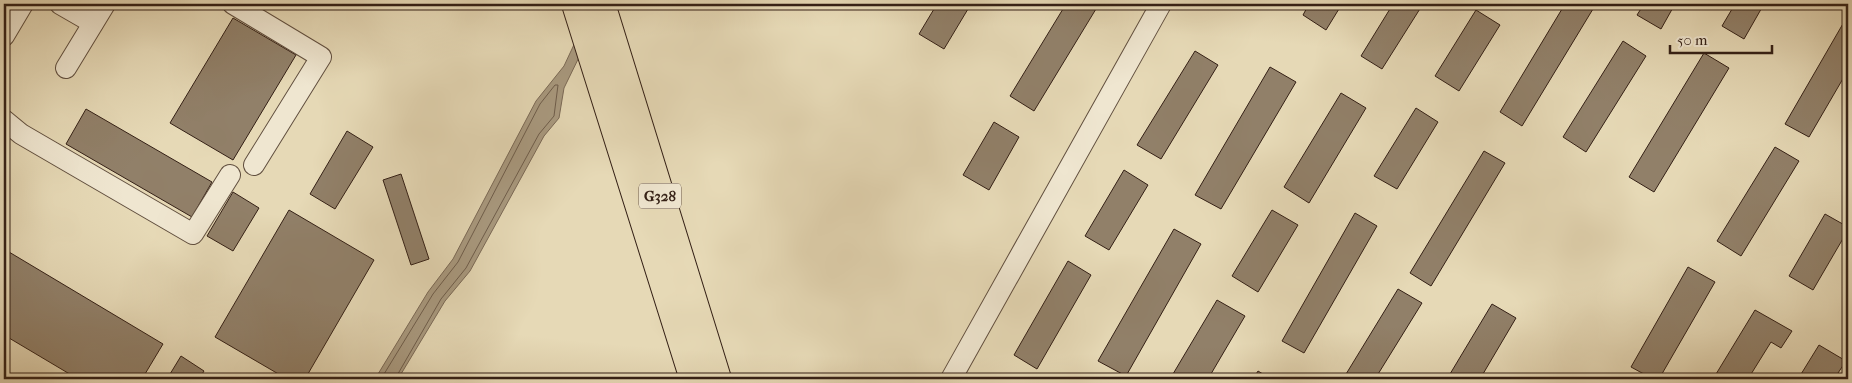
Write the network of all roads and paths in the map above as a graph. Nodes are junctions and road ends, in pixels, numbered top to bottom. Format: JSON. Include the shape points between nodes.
{"nodes":[{"id":1,"x":23,"y":4,"type":"edge"},
{"id":2,"x":60,"y":4,"type":"edge"},
{"id":3,"x":105,"y":4,"type":"edge"},
{"id":4,"x":233,"y":4,"type":"edge"},
{"id":5,"x":1161,"y":4,"type":"edge"},
{"id":6,"x":590,"y":10,"type":"edge"},
{"id":7,"x":93,"y":23,"type":"junction"},
{"id":8,"x":4,"y":36,"type":"edge"},
{"id":9,"x":66,"y":68,"type":"dead end"},
{"id":10,"x":4,"y":120,"type":"edge"},
{"id":11,"x":254,"y":165,"type":"dead end"},
{"id":12,"x":230,"y":175,"type":"dead end"},
{"id":13,"x":694,"y":379,"type":"edge"},
{"id":14,"x":717,"y":379,"type":"edge"},
{"id":15,"x":951,"y":379,"type":"edge"}],
"edges":[{"from":1,"to":8,"type":"street"},
{"from":2,"to":7,"type":"street"},
{"from":3,"to":7,"type":"street"},
{"from":4,"to":11,"type":"street","via":[[320,57]]},
{"from":5,"to":15,"type":"street"},
{"from":6,"to":13,"type":"highway","number":"G328","via":[[591,46]]},
{"from":6,"to":14,"type":"highway","number":"G328"},
{"from":7,"to":9,"type":"street"},
{"from":10,"to":12,"type":"street","via":[[21,134],[193,234]]}]}
